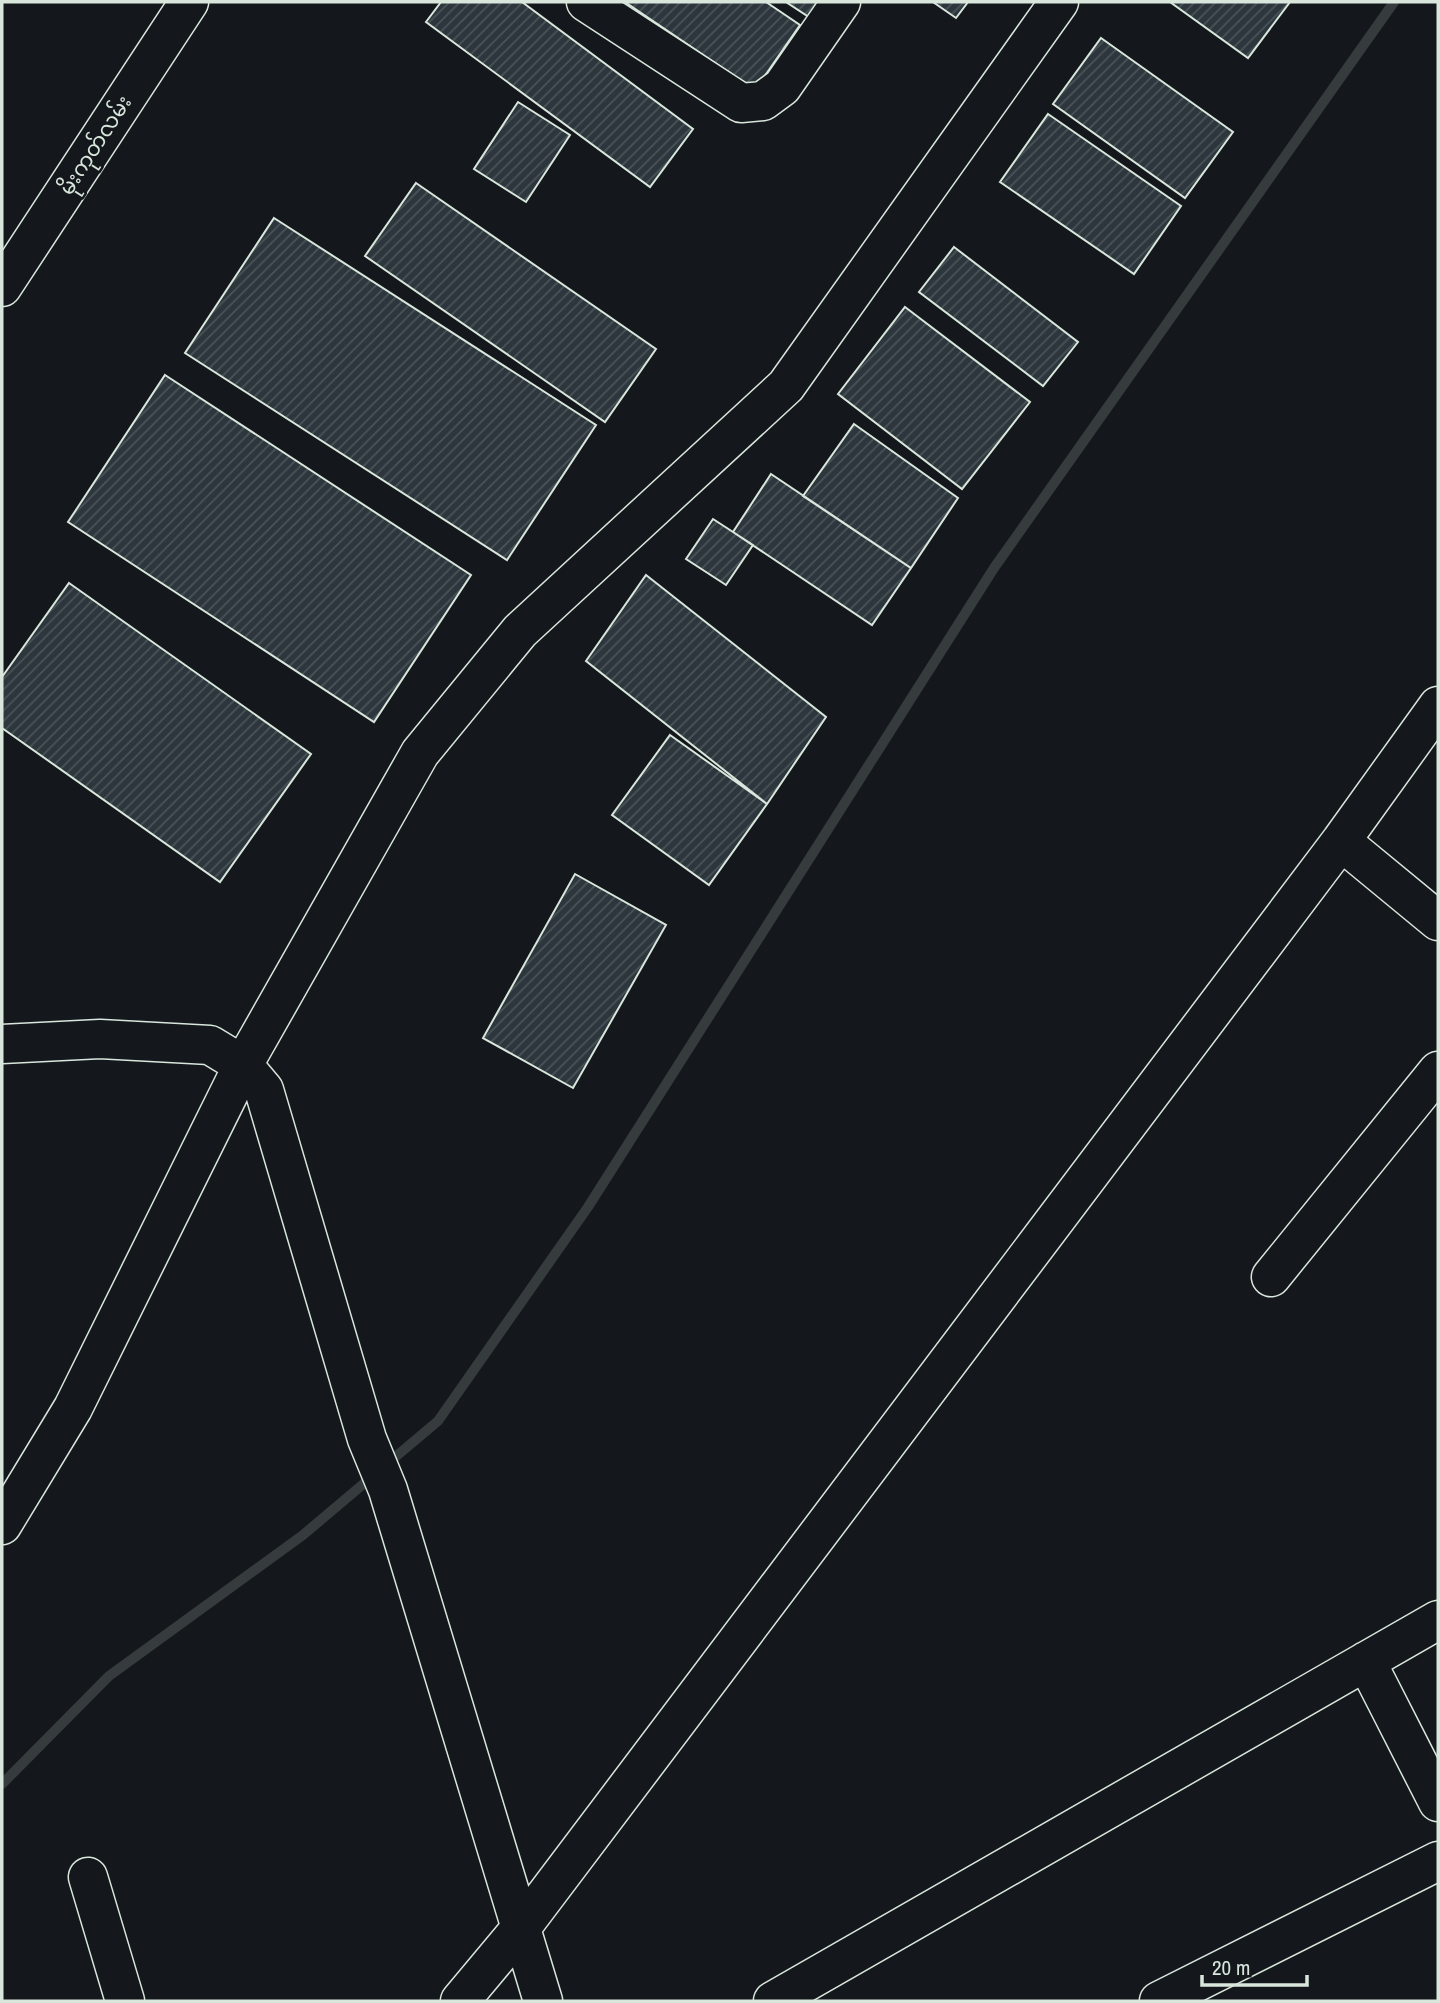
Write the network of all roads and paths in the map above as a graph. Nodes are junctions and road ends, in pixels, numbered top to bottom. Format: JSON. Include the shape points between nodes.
{"nodes":[{"id":1,"x":189,"y":2,"type":"edge"},
{"id":2,"x":586,"y":2,"type":"edge"},
{"id":3,"x":841,"y":2,"type":"edge"},
{"id":4,"x":1059,"y":2,"type":"edge"},
{"id":5,"x":2,"y":287,"type":"edge"},
{"id":6,"x":1438,"y":706,"type":"edge"},
{"id":7,"x":1342,"y":841,"type":"junction"},
{"id":8,"x":1438,"y":921,"type":"edge"},
{"id":9,"x":2,"y":1044,"type":"edge"},
{"id":10,"x":243,"y":1065,"type":"junction"},
{"id":11,"x":1438,"y":1071,"type":"edge"},
{"id":12,"x":1271,"y":1277,"type":"dead end"},
{"id":13,"x":2,"y":1525,"type":"edge"},
{"id":14,"x":1438,"y":1620,"type":"edge"},
{"id":15,"x":1366,"y":1661,"type":"junction"},
{"id":16,"x":1438,"y":1801,"type":"edge"},
{"id":17,"x":1438,"y":1861,"type":"edge"},
{"id":18,"x":88,"y":1877,"type":"dead end"},
{"id":19,"x":521,"y":1928,"type":"junction"},
{"id":20,"x":124,"y":2001,"type":"edge"},
{"id":21,"x":460,"y":2001,"type":"edge"},
{"id":22,"x":543,"y":2001,"type":"edge"},
{"id":23,"x":773,"y":2001,"type":"edge"},
{"id":24,"x":1159,"y":2001,"type":"edge"}],
"edges":[{"from":1,"to":5,"type":"street","name":"မိုးကုတ်လမ်း"},
{"from":2,"to":3,"type":"street","via":[[741,103],[763,101],[782,87]]},
{"from":4,"to":10,"type":"street","via":[[786,386],[520,631],[420,753]]},
{"from":6,"to":7,"type":"street"},
{"from":7,"to":8,"type":"street"},
{"from":7,"to":19,"type":"street"},
{"from":9,"to":10,"type":"street","via":[[100,1039],[210,1045]]},
{"from":10,"to":13,"type":"street","via":[[73,1408]]},
{"from":10,"to":19,"type":"street","via":[[264,1090],[367,1439],[388,1490]]},
{"from":11,"to":12,"type":"street"},
{"from":14,"to":15,"type":"street"},
{"from":15,"to":16,"type":"street"},
{"from":15,"to":23,"type":"street"},
{"from":17,"to":24,"type":"street"},
{"from":18,"to":20,"type":"street"},
{"from":19,"to":21,"type":"street"},
{"from":19,"to":22,"type":"street"}]}
